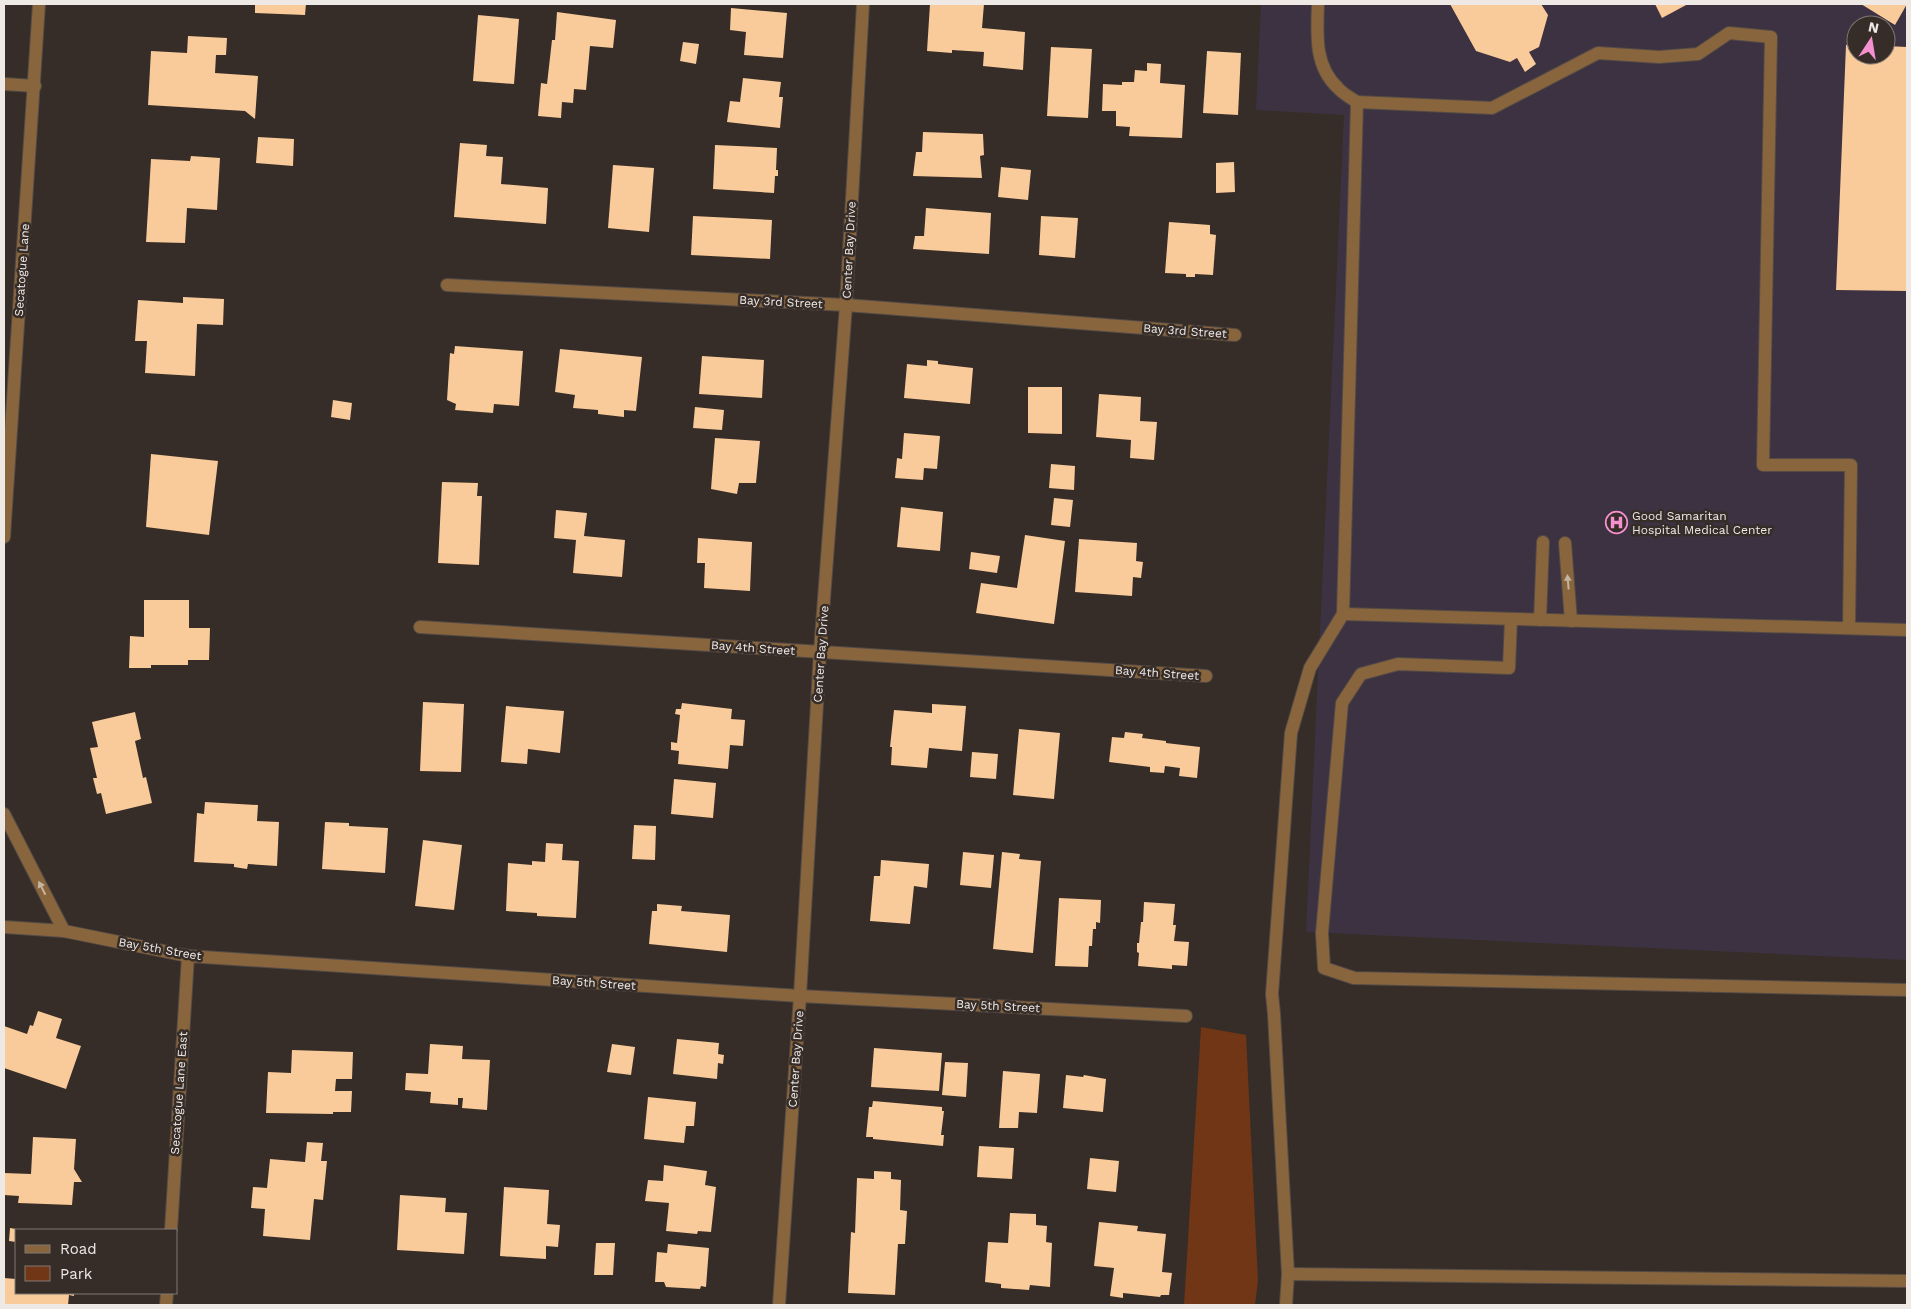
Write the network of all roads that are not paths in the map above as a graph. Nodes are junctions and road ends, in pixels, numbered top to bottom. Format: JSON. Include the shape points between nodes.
{"nodes":[{"id":1,"x":39,"y":4,"type":"edge"},
{"id":2,"x":863,"y":4,"type":"edge"},
{"id":3,"x":1318,"y":4,"type":"edge"},
{"id":4,"x":4,"y":84,"type":"edge"},
{"id":5,"x":35,"y":86,"type":"junction"},
{"id":6,"x":1357,"y":102,"type":"junction"},
{"id":7,"x":447,"y":285,"type":"dead end"},
{"id":8,"x":846,"y":305,"type":"junction"},
{"id":9,"x":1235,"y":335,"type":"dead end"},
{"id":10,"x":4,"y":537,"type":"edge"},
{"id":11,"x":1543,"y":542,"type":"dead end"},
{"id":12,"x":1565,"y":543,"type":"dead end"},
{"id":13,"x":1343,"y":614,"type":"junction"},
{"id":14,"x":1511,"y":619,"type":"junction"},
{"id":15,"x":1540,"y":620,"type":"junction"},
{"id":16,"x":1571,"y":621,"type":"junction"},
{"id":17,"x":420,"y":627,"type":"dead end"},
{"id":18,"x":1849,"y":628,"type":"junction"},
{"id":19,"x":1907,"y":630,"type":"edge"},
{"id":20,"x":820,"y":652,"type":"junction"},
{"id":21,"x":1206,"y":676,"type":"dead end"},
{"id":22,"x":4,"y":814,"type":"edge"},
{"id":23,"x":4,"y":927,"type":"edge"},
{"id":24,"x":64,"y":931,"type":"junction"},
{"id":25,"x":188,"y":956,"type":"junction"},
{"id":26,"x":1907,"y":990,"type":"edge"},
{"id":27,"x":800,"y":996,"type":"junction"},
{"id":28,"x":1186,"y":1016,"type":"dead end"},
{"id":29,"x":171,"y":1229,"type":"edge"},
{"id":30,"x":1288,"y":1274,"type":"junction"},
{"id":31,"x":1907,"y":1281,"type":"edge"},
{"id":32,"x":779,"y":1305,"type":"edge"},
{"id":33,"x":1286,"y":1305,"type":"edge"}],
"edges":[{"from":1,"to":5,"type":"street","name":"Secatogue Lane"},
{"from":2,"to":8,"type":"street","name":"Center Bay Drive"},
{"from":3,"to":6,"type":"street","via":[[1317,39],[1322,68],[1337,88]]},
{"from":4,"to":5,"type":"street"},
{"from":5,"to":10,"type":"street","name":"Secatogue Lane"},
{"from":6,"to":13,"type":"street"},
{"from":6,"to":18,"type":"street","via":[[1492,108],[1598,53],[1659,57],[1698,54],[1729,33],[1771,37],[1763,465],[1851,465]]},
{"from":7,"to":8,"type":"street","name":"Bay 3rd Street"},
{"from":8,"to":9,"type":"street","name":"Bay 3rd Street"},
{"from":8,"to":20,"type":"street","name":"Center Bay Drive"},
{"from":11,"to":15,"type":"street"},
{"from":16,"to":12,"type":"street","one_way":true},
{"from":13,"to":14,"type":"street"},
{"from":13,"to":30,"type":"street","via":[[1310,668],[1291,733],[1272,994]]},
{"from":14,"to":15,"type":"street"},
{"from":14,"to":26,"type":"street","via":[[1509,668],[1398,664],[1361,674],[1342,703],[1322,933],[1324,968],[1354,978]]},
{"from":15,"to":16,"type":"street"},
{"from":16,"to":18,"type":"street"},
{"from":17,"to":20,"type":"street","name":"Bay 4th Street"},
{"from":18,"to":19,"type":"street"},
{"from":20,"to":21,"type":"street","name":"Bay 4th Street"},
{"from":20,"to":27,"type":"street","name":"Center Bay Drive"},
{"from":24,"to":22,"type":"street","one_way":true},
{"from":23,"to":24,"type":"street","name":"Bay 5th Street"},
{"from":24,"to":25,"type":"street","name":"Bay 5th Street"},
{"from":25,"to":27,"type":"street","name":"Bay 5th Street"},
{"from":25,"to":29,"type":"street","name":"Secatogue Lane East"},
{"from":27,"to":28,"type":"street","name":"Bay 5th Street"},
{"from":27,"to":32,"type":"street","name":"Center Bay Drive"},
{"from":30,"to":31,"type":"street"},
{"from":30,"to":33,"type":"street"}]}
